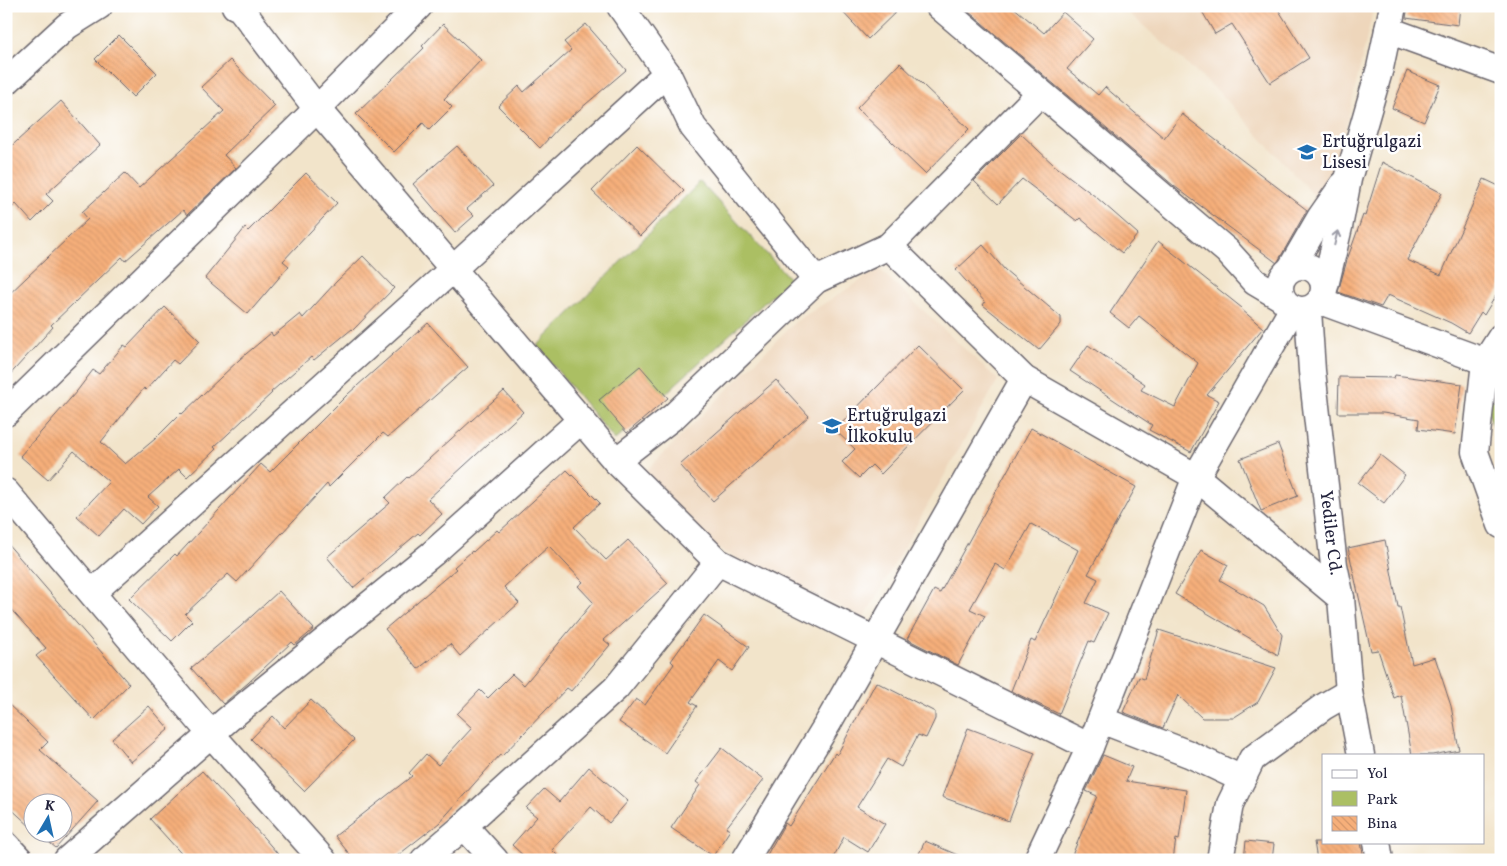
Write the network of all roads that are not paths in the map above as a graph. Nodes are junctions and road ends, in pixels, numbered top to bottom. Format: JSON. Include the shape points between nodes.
{"nodes":[{"id":1,"x":99,"y":6,"type":"edge"},
{"id":2,"x":235,"y":6,"type":"edge"},
{"id":3,"x":419,"y":6,"type":"edge"},
{"id":4,"x":620,"y":6,"type":"edge"},
{"id":5,"x":939,"y":6,"type":"edge"},
{"id":6,"x":1391,"y":18,"type":"edge"},
{"id":7,"x":1501,"y":72,"type":"edge"},
{"id":8,"x":667,"y":73,"type":"junction"},
{"id":9,"x":6,"y":82,"type":"edge"},
{"id":10,"x":1040,"y":92,"type":"junction"},
{"id":11,"x":317,"y":109,"type":"junction"},
{"id":12,"x":1348,"y":179,"type":"junction"},
{"id":13,"x":889,"y":246,"type":"junction"},
{"id":14,"x":1226,"y":251,"type":"junction"},
{"id":15,"x":453,"y":269,"type":"junction"},
{"id":16,"x":1288,"y":270,"type":"junction"},
{"id":17,"x":816,"y":280,"type":"junction"},
{"id":18,"x":1305,"y":300,"type":"junction"},
{"id":19,"x":1501,"y":337,"type":"edge"},
{"id":20,"x":1493,"y":364,"type":"edge"},
{"id":21,"x":1024,"y":379,"type":"junction"},
{"id":22,"x":6,"y":413,"type":"edge"},
{"id":23,"x":581,"y":420,"type":"junction"},
{"id":24,"x":616,"y":461,"type":"junction"},
{"id":25,"x":1196,"y":477,"type":"junction"},
{"id":26,"x":6,"y":492,"type":"edge"},
{"id":27,"x":1501,"y":524,"type":"edge"},
{"id":28,"x":718,"y":562,"type":"junction"},
{"id":29,"x":92,"y":593,"type":"junction"},
{"id":30,"x":1341,"y":598,"type":"junction"},
{"id":31,"x":875,"y":641,"type":"junction"},
{"id":32,"x":1349,"y":692,"type":"junction"},
{"id":33,"x":1101,"y":720,"type":"junction"},
{"id":34,"x":211,"y":734,"type":"junction"},
{"id":35,"x":1090,"y":747,"type":"junction"},
{"id":36,"x":1361,"y":754,"type":"edge"},
{"id":37,"x":1242,"y":779,"type":"junction"},
{"id":38,"x":464,"y":826,"type":"junction"},
{"id":39,"x":1377,"y":844,"type":"edge"},
{"id":40,"x":6,"y":845,"type":"edge"},
{"id":41,"x":20,"y":860,"type":"edge"},
{"id":42,"x":67,"y":860,"type":"edge"},
{"id":43,"x":323,"y":860,"type":"edge"},
{"id":44,"x":424,"y":860,"type":"edge"},
{"id":45,"x":495,"y":860,"type":"edge"},
{"id":46,"x":745,"y":860,"type":"edge"},
{"id":47,"x":1037,"y":860,"type":"edge"},
{"id":48,"x":1220,"y":860,"type":"edge"},
{"id":49,"x":1380,"y":860,"type":"edge"}],
"edges":[{"from":1,"to":9,"type":"street","via":[[68,26]]},
{"from":2,"to":11,"type":"street","via":[[240,8]]},
{"from":3,"to":11,"type":"street"},
{"from":4,"to":8,"type":"street"},
{"from":5,"to":10,"type":"street"},
{"from":6,"to":7,"type":"street"},
{"from":6,"to":12,"type":"street"},
{"from":8,"to":15,"type":"street"},
{"from":8,"to":17,"type":"street","via":[[693,127]]},
{"from":10,"to":13,"type":"street"},
{"from":10,"to":14,"type":"street"},
{"from":11,"to":15,"type":"street"},
{"from":11,"to":22,"type":"street"},
{"from":12,"to":16,"type":"street"},
{"from":18,"to":12,"type":"street","one_way":true,"via":[[1339,227]]},
{"from":13,"to":17,"type":"street"},
{"from":13,"to":21,"type":"street"},
{"from":14,"to":16,"type":"street"},
{"from":14,"to":18,"type":"street","via":[[1256,282]]},
{"from":15,"to":23,"type":"street"},
{"from":15,"to":29,"type":"street"},
{"from":16,"to":18,"type":"street","via":[[1280,284]]},
{"from":16,"to":18,"type":"street","via":[[1305,265],[1323,278]]},
{"from":17,"to":24,"type":"street","via":[[674,416]]},
{"from":18,"to":20,"type":"street"},
{"from":18,"to":25,"type":"street"},
{"from":18,"to":30,"type":"street","name":"Yediler Cd.","via":[[1332,546]]},
{"from":19,"to":20,"type":"street"},
{"from":20,"to":27,"type":"street","via":[[1476,452]]},
{"from":21,"to":25,"type":"street"},
{"from":21,"to":31,"type":"street"},
{"from":23,"to":24,"type":"street"},
{"from":23,"to":34,"type":"street","via":[[433,553]]},
{"from":24,"to":28,"type":"street"},
{"from":25,"to":30,"type":"street"},
{"from":25,"to":33,"type":"street"},
{"from":26,"to":29,"type":"street"},
{"from":28,"to":31,"type":"street"},
{"from":28,"to":38,"type":"street","via":[[616,688]]},
{"from":29,"to":34,"type":"street"},
{"from":30,"to":32,"type":"street","name":"Yediler Cd."},
{"from":31,"to":35,"type":"street"},
{"from":31,"to":46,"type":"street"},
{"from":32,"to":36,"type":"street","name":"Yediler Cd."},
{"from":32,"to":37,"type":"street","via":[[1252,759]]},
{"from":33,"to":35,"type":"street"},
{"from":33,"to":37,"type":"street","via":[[1189,754]]},
{"from":34,"to":42,"type":"street"},
{"from":34,"to":43,"type":"street"},
{"from":35,"to":47,"type":"street"},
{"from":37,"to":48,"type":"street","via":[[1230,804]]},
{"from":38,"to":44,"type":"street"},
{"from":38,"to":45,"type":"street"},
{"from":39,"to":49,"type":"street"},
{"from":40,"to":41,"type":"street"}]}
